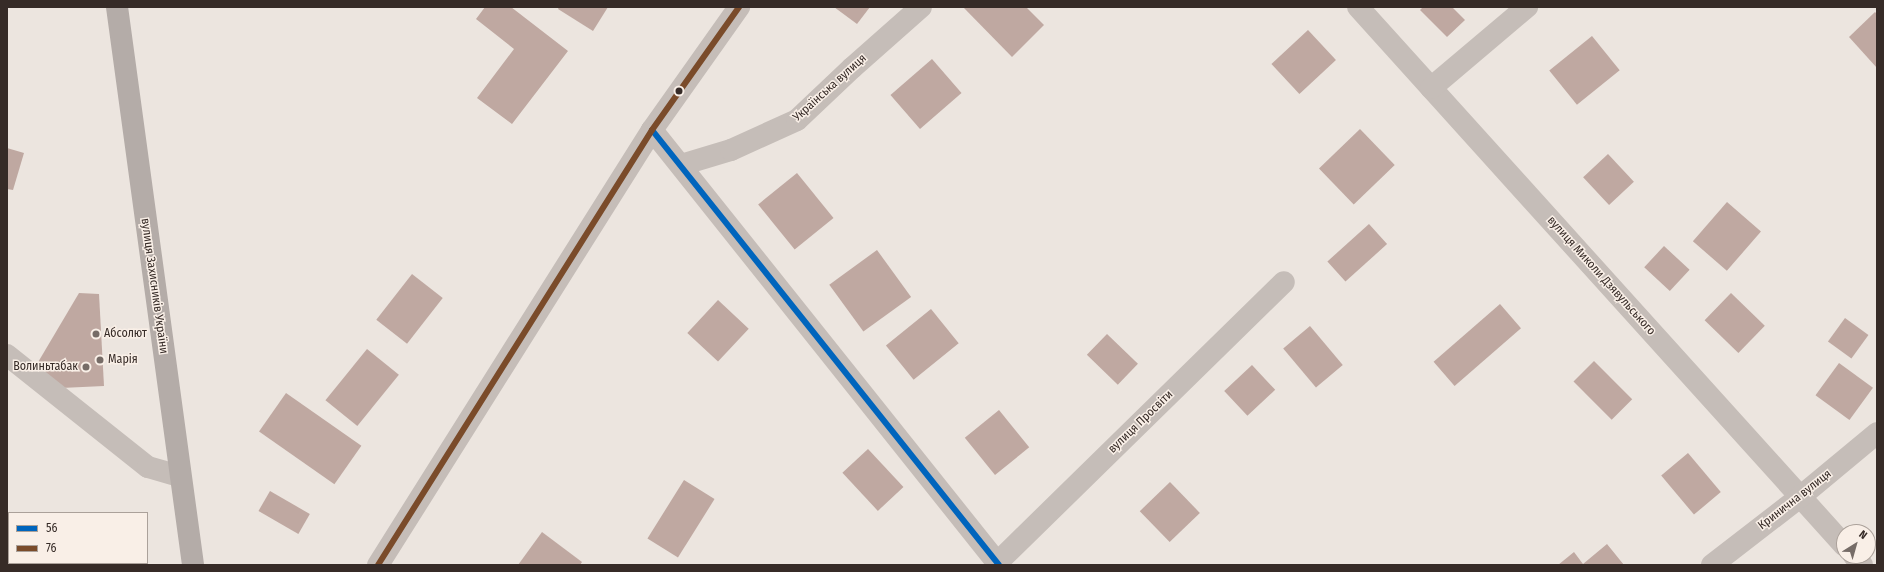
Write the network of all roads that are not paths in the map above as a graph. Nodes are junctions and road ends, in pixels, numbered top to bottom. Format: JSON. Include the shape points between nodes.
{"nodes":[{"id":1,"x":117,"y":7,"type":"edge"},
{"id":2,"x":739,"y":7,"type":"edge"},
{"id":3,"x":921,"y":7,"type":"edge"},
{"id":4,"x":1358,"y":7,"type":"edge"},
{"id":5,"x":1527,"y":7,"type":"edge"},
{"id":6,"x":1431,"y":88,"type":"junction"},
{"id":7,"x":652,"y":130,"type":"junction"},
{"id":8,"x":681,"y":165,"type":"junction"},
{"id":9,"x":1284,"y":282,"type":"dead end"},
{"id":10,"x":7,"y":355,"type":"edge"},
{"id":11,"x":1877,"y":433,"type":"edge"},
{"id":12,"x":180,"y":476,"type":"junction"},
{"id":13,"x":1800,"y":497,"type":"junction"},
{"id":14,"x":1836,"y":536,"type":"edge"},
{"id":15,"x":998,"y":564,"type":"edge"},
{"id":16,"x":193,"y":565,"type":"edge"},
{"id":17,"x":378,"y":565,"type":"edge"},
{"id":18,"x":1712,"y":565,"type":"edge"}],
"edges":[{"from":1,"to":12,"type":"main road","name":"вулиця Захисників України"},
{"from":2,"to":7,"type":"street"},
{"from":3,"to":8,"type":"street","name":"Українська вулиця","via":[[797,120],[731,150]]},
{"from":4,"to":6,"type":"street","name":"вулиця Миколи Дзявульського"},
{"from":5,"to":6,"type":"street"},
{"from":6,"to":13,"type":"street","name":"вулиця Миколи Дзявульського"},
{"from":7,"to":8,"type":"street","name":"вулиця Просвіти"},
{"from":7,"to":17,"type":"street"},
{"from":8,"to":15,"type":"street","name":"вулиця Просвіти"},
{"from":9,"to":15,"type":"street","name":"вулиця Просвіти"},
{"from":10,"to":12,"type":"street","via":[[148,467]]},
{"from":11,"to":13,"type":"street","name":"Кринична вулиця"},
{"from":12,"to":16,"type":"main road","name":"вулиця Захисників України"},
{"from":13,"to":14,"type":"street","name":"вулиця Миколи Дзявульського"},
{"from":13,"to":18,"type":"street","name":"Кринична вулиця"}]}
